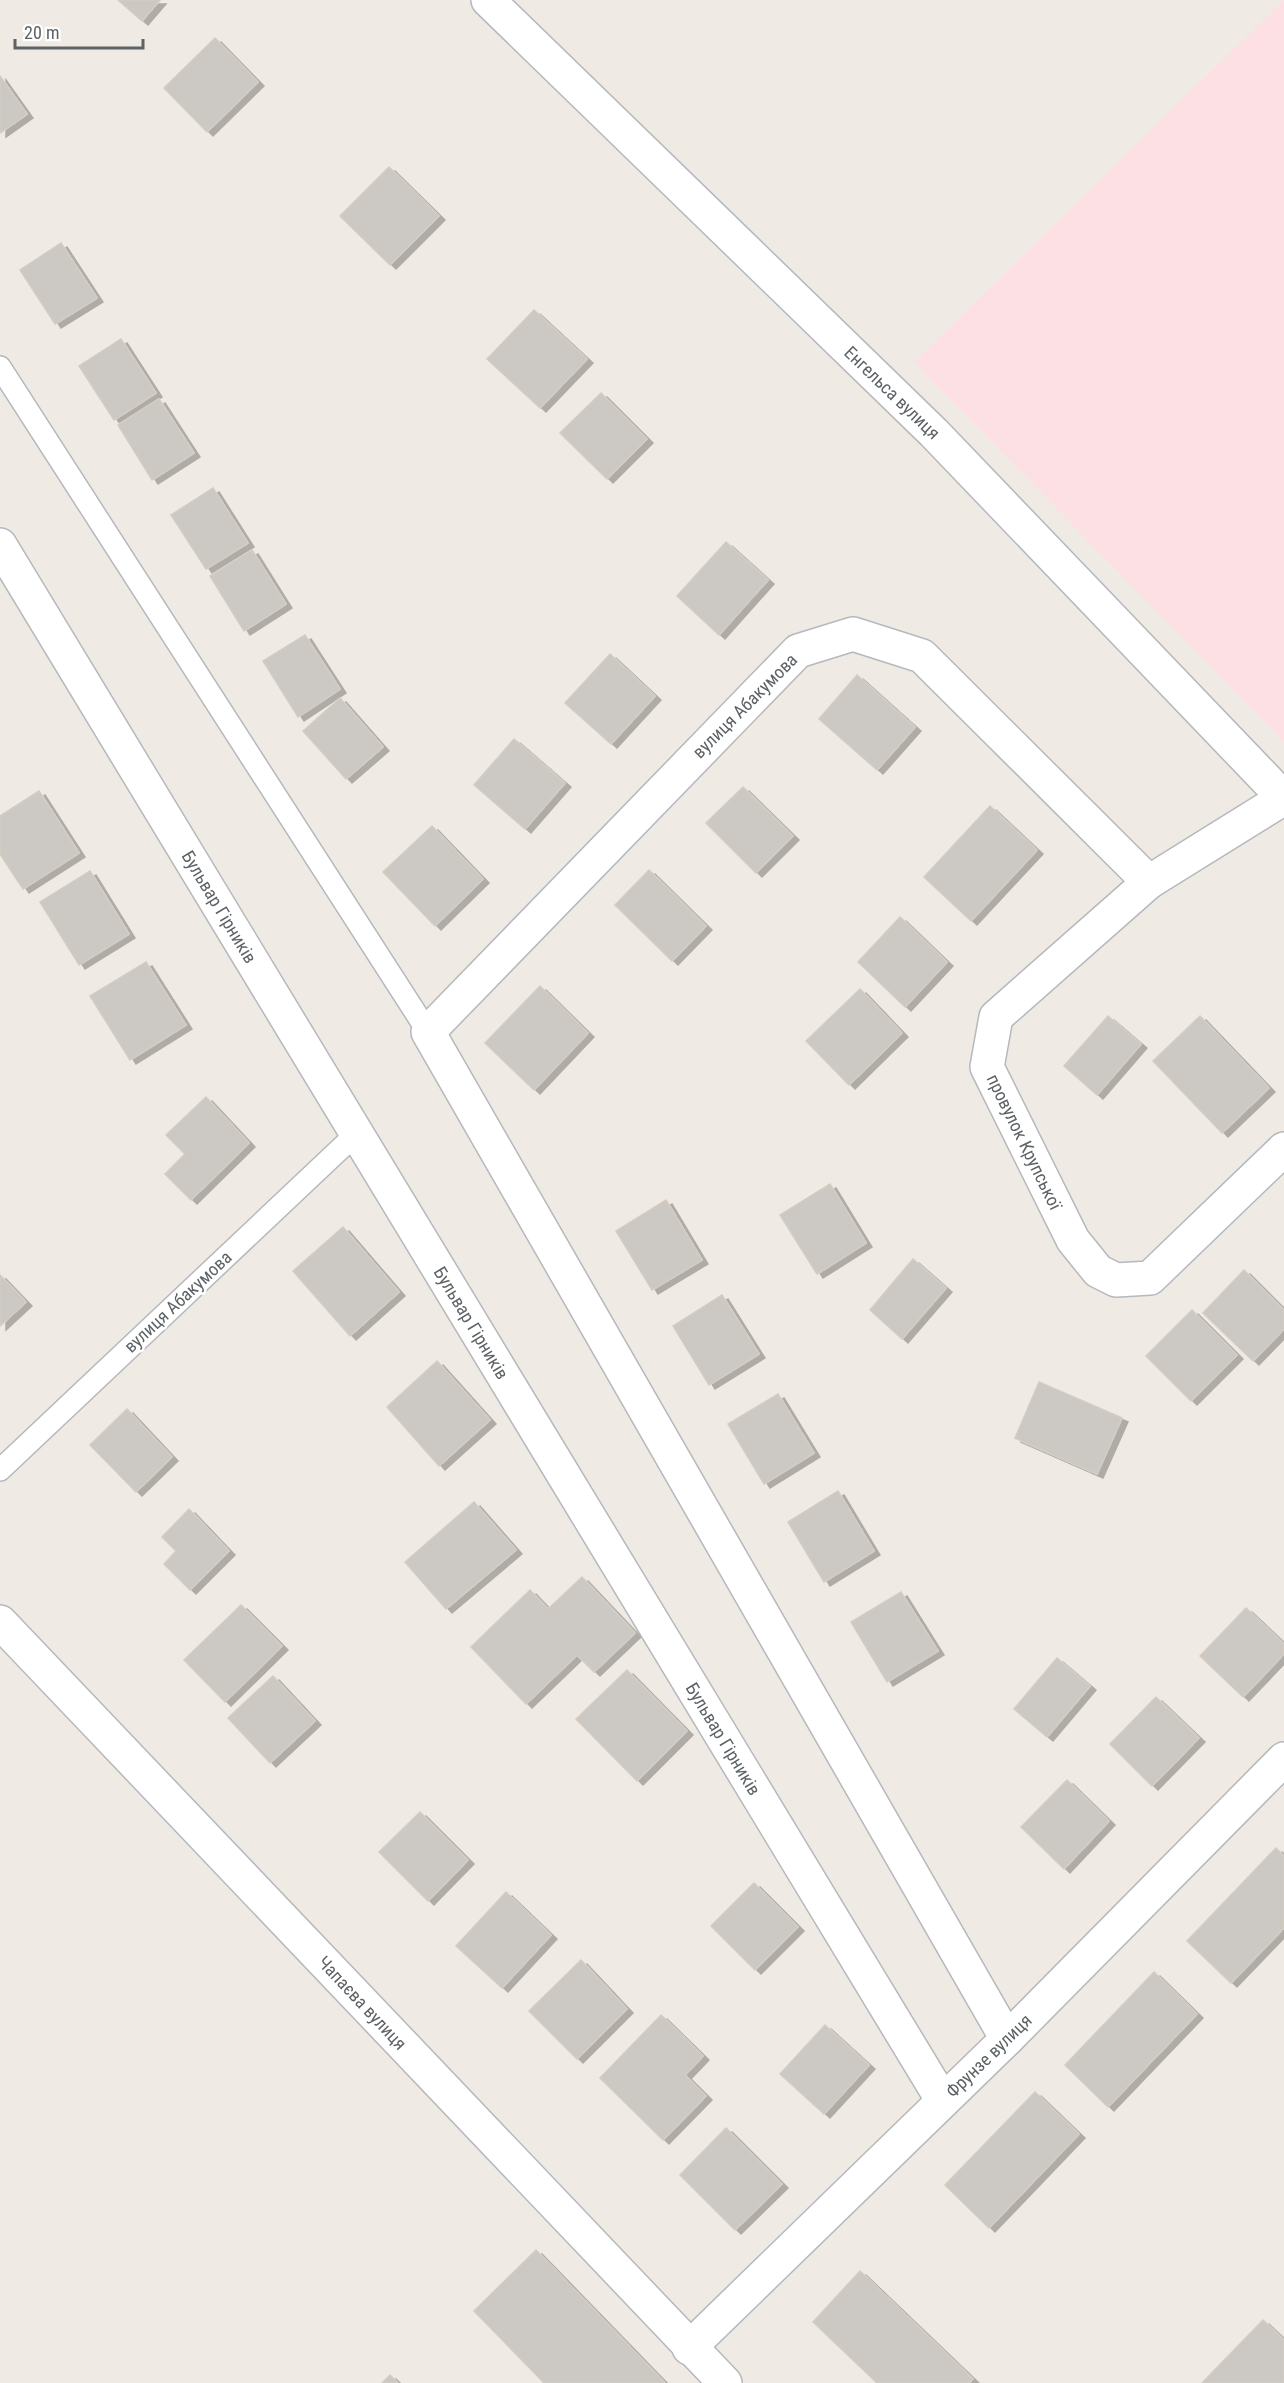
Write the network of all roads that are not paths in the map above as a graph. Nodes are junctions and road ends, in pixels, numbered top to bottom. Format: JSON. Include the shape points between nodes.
{"nodes":[{"id":1,"x":488,"y":0,"type":"edge"},
{"id":2,"x":0,"y":367,"type":"edge"},
{"id":3,"x":0,"y":545,"type":"edge"},
{"id":4,"x":1284,"y":798,"type":"edge"},
{"id":5,"x":1149,"y":882,"type":"junction"},
{"id":6,"x":428,"y":1032,"type":"junction"},
{"id":7,"x":356,"y":1134,"type":"junction"},
{"id":8,"x":1284,"y":1149,"type":"edge"},
{"id":9,"x":0,"y":1470,"type":"edge"},
{"id":10,"x":0,"y":1622,"type":"edge"},
{"id":11,"x":1284,"y":1759,"type":"edge"},
{"id":12,"x":1007,"y":2039,"type":"junction"},
{"id":13,"x":943,"y":2101,"type":"junction"},
{"id":14,"x":689,"y":2348,"type":"junction"},
{"id":15,"x":725,"y":2383,"type":"edge"}],
"edges":[{"from":1,"to":4,"type":"street","name":"Енгельса вулиця","via":[[934,433]]},
{"from":2,"to":6,"type":"lane"},
{"from":3,"to":7,"type":"street","name":"Бульвар Гірників"},
{"from":4,"to":5,"type":"street","name":"провулок Крупської"},
{"from":5,"to":6,"type":"street","name":"вулиця Абакумова","via":[[922,656],[853,633],[798,651]]},
{"from":5,"to":8,"type":"street","name":"провулок Крупської","via":[[996,1017],[987,1067],[1073,1240],[1098,1271],[1116,1280],[1150,1278]]},
{"from":6,"to":12,"type":"street"},
{"from":7,"to":9,"type":"lane","name":"вулиця Абакумова"},
{"from":7,"to":13,"type":"street","name":"Бульвар Гірників"},
{"from":10,"to":14,"type":"street","name":"Чапаєва вулиця"},
{"from":11,"to":12,"type":"street","name":"Фрунзе вулиця"},
{"from":12,"to":13,"type":"street","name":"Фрунзе вулиця"},
{"from":13,"to":14,"type":"street","name":"Фрунзе вулиця"},
{"from":14,"to":15,"type":"street","name":"Чапаєва вулиця"}]}
